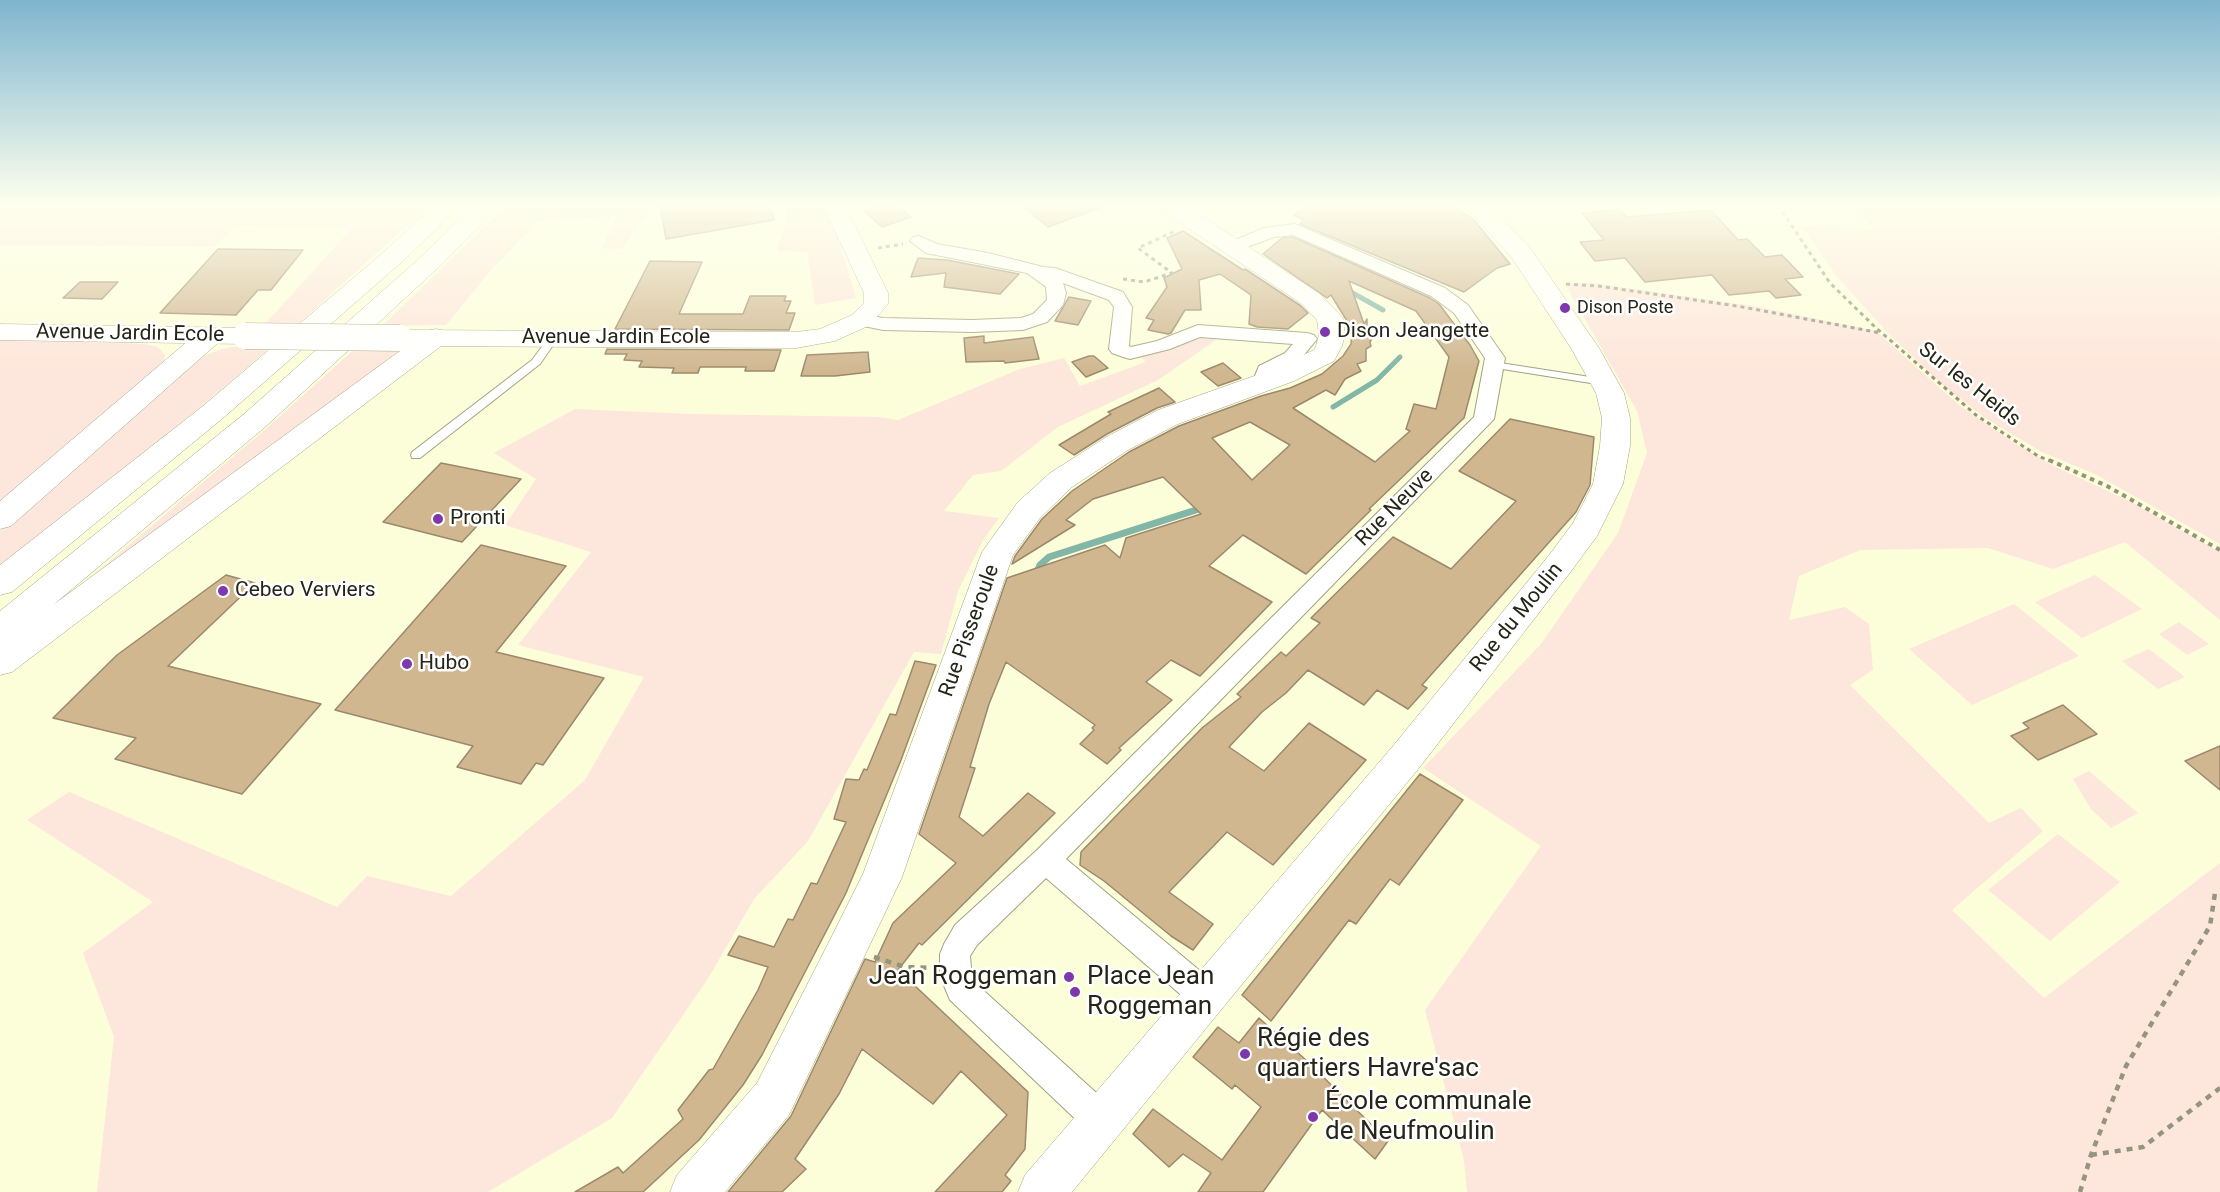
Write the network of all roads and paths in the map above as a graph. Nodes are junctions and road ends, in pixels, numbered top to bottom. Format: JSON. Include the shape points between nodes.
{"nodes":[{"id":1,"x":389,"y":261,"type":"edge"},
{"id":2,"x":431,"y":261,"type":"edge"},
{"id":3,"x":861,"y":261,"type":"edge"},
{"id":4,"x":998,"y":261,"type":"edge"},
{"id":5,"x":1155,"y":261,"type":"edge"},
{"id":6,"x":1253,"y":261,"type":"edge"},
{"id":7,"x":1368,"y":261,"type":"edge"},
{"id":8,"x":1526,"y":261,"type":"edge"},
{"id":9,"x":1815,"y":261,"type":"edge"},
{"id":10,"x":1041,"y":273,"type":"junction"},
{"id":11,"x":1122,"y":279,"type":"dead end"},
{"id":12,"x":1541,"y":283,"type":"junction"},
{"id":13,"x":861,"y":320,"type":"junction"},
{"id":14,"x":0,"y":332,"type":"edge"},
{"id":15,"x":1882,"y":333,"type":"junction"},
{"id":16,"x":211,"y":335,"type":"junction"},
{"id":17,"x":436,"y":337,"type":"junction"},
{"id":18,"x":553,"y":338,"type":"junction"},
{"id":19,"x":1494,"y":365,"type":"junction"},
{"id":20,"x":1604,"y":382,"type":"junction"},
{"id":21,"x":1262,"y":383,"type":"junction"},
{"id":22,"x":416,"y":455,"type":"dead end"},
{"id":23,"x":0,"y":519,"type":"edge"},
{"id":24,"x":2220,"y":550,"type":"edge"},
{"id":25,"x":0,"y":583,"type":"edge"},
{"id":26,"x":0,"y":630,"type":"edge"},
{"id":27,"x":0,"y":662,"type":"edge"},
{"id":28,"x":1046,"y":860,"type":"junction"},
{"id":29,"x":2215,"y":893,"type":"dead end"},
{"id":30,"x":865,"y":954,"type":"dead end"},
{"id":31,"x":905,"y":968,"type":"dead end"},
{"id":32,"x":1206,"y":996,"type":"junction"},
{"id":33,"x":2220,"y":1088,"type":"edge"},
{"id":34,"x":1101,"y":1120,"type":"junction"},
{"id":35,"x":2091,"y":1155,"type":"junction"},
{"id":36,"x":694,"y":1192,"type":"edge"},
{"id":37,"x":1042,"y":1192,"type":"edge"},
{"id":38,"x":2080,"y":1192,"type":"edge"}],
"edges":[{"from":1,"to":25,"type":"main road","via":[[213,412]]},
{"from":2,"to":26,"type":"main road","via":[[254,421]]},
{"from":3,"to":13,"type":"street","via":[[876,293],[876,304]]},
{"from":4,"to":10,"type":"street"},
{"from":5,"to":11,"type":"path","via":[[1172,273],[1144,282]]},
{"from":6,"to":21,"type":"main road","name":"Rue Pisseroule","via":[[1311,298],[1329,318],[1332,340],[1323,355],[1309,364]]},
{"from":7,"to":19,"type":"street","via":[[1438,292],[1461,309],[1495,358]]},
{"from":8,"to":12,"type":"main road","name":"Rue du Moulin"},
{"from":9,"to":15,"type":"path","name":"Sur les Heids","via":[[1830,284]]},
{"from":10,"to":13,"type":"street","via":[[1054,284],[1056,301],[1040,318],[1023,324],[883,324]]},
{"from":10,"to":21,"type":"street","via":[[1049,272],[1116,296],[1123,307],[1119,349],[1130,353],[1198,331],[1307,339],[1293,357],[1266,370]]},
{"from":12,"to":15,"type":"path","via":[[1598,286],[1737,306]]},
{"from":12,"to":20,"type":"main road","name":"Rue du Moulin"},
{"from":13,"to":18,"type":"street","name":"Avenue Jardin Ecole","via":[[826,336],[796,340]]},
{"from":14,"to":16,"type":"street","name":"Avenue Jardin Ecole"},
{"from":15,"to":24,"type":"path","name":"Sur les Heids","via":[[1976,415],[2038,456],[2073,469]]},
{"from":16,"to":17,"type":"street","name":"Avenue Jardin Ecole","bridge":true},
{"from":16,"to":23,"type":"main road"},
{"from":17,"to":18,"type":"street","name":"Avenue Jardin Ecole"},
{"from":17,"to":27,"type":"main road"},
{"from":18,"to":22,"type":"lane","via":[[536,362]]},
{"from":19,"to":20,"type":"lane"},
{"from":19,"to":28,"type":"street","name":"Rue Neuve","via":[[1484,419]]},
{"from":20,"to":32,"type":"main road","name":"Rue du Moulin","via":[[1616,418],[1615,446],[1608,484],[1586,528],[1406,757]]},
{"from":21,"to":36,"type":"main road","name":"Rue Pisseroule","via":[[1168,417],[1061,480],[1029,510],[998,552],[882,877],[773,1099]]},
{"from":28,"to":32,"type":"street"},
{"from":28,"to":34,"type":"street","via":[[966,935],[955,954],[955,976],[961,990]]},
{"from":29,"to":35,"type":"path","via":[[2210,926],[2126,1066]]},
{"from":30,"to":31,"type":"path"},
{"from":32,"to":34,"type":"main road"},
{"from":33,"to":35,"type":"path","via":[[2143,1147]]},
{"from":34,"to":37,"type":"main road"},
{"from":35,"to":38,"type":"path"}]}
